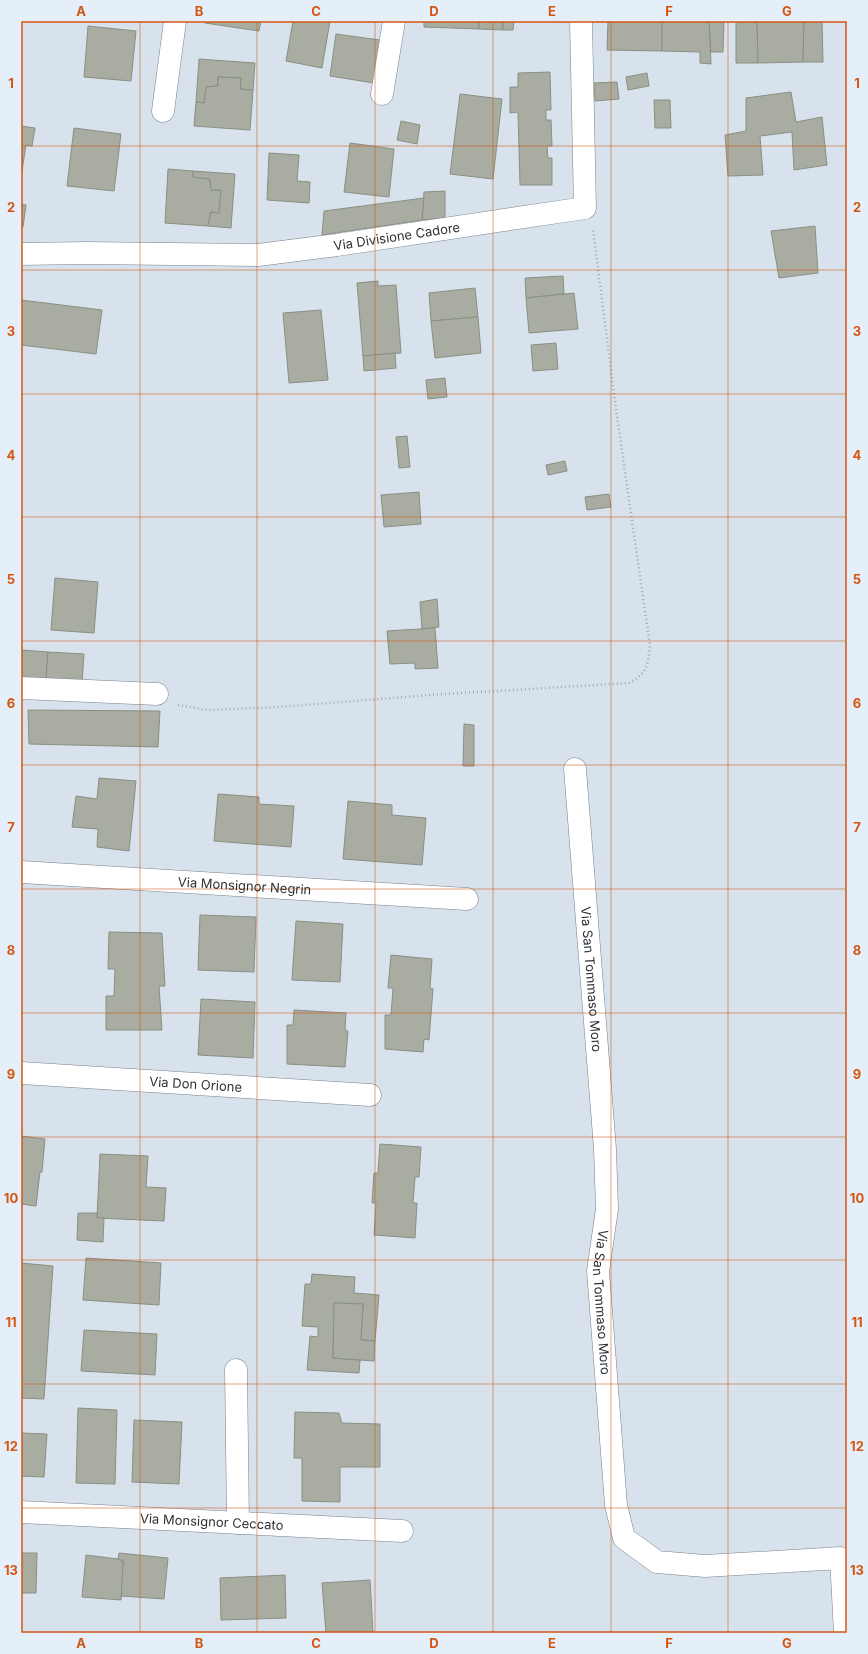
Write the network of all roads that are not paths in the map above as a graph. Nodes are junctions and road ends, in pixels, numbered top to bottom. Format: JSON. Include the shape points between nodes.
{"nodes":[{"id":1,"x":175,"y":21,"type":"edge"},
{"id":2,"x":394,"y":21,"type":"edge"},
{"id":3,"x":581,"y":21,"type":"edge"},
{"id":4,"x":382,"y":94,"type":"dead end"},
{"id":5,"x":163,"y":110,"type":"dead end"},
{"id":6,"x":21,"y":254,"type":"edge"},
{"id":7,"x":21,"y":688,"type":"edge"},
{"id":8,"x":157,"y":694,"type":"road end"},
{"id":9,"x":575,"y":769,"type":"dead end"},
{"id":10,"x":21,"y":872,"type":"edge"},
{"id":11,"x":467,"y":900,"type":"dead end"},
{"id":12,"x":21,"y":1073,"type":"edge"},
{"id":13,"x":370,"y":1095,"type":"dead end"},
{"id":14,"x":236,"y":1370,"type":"dead end"},
{"id":15,"x":21,"y":1512,"type":"edge"},
{"id":16,"x":238,"y":1523,"type":"junction"},
{"id":17,"x":402,"y":1531,"type":"dead end"},
{"id":18,"x":844,"y":1558,"type":"edge"},
{"id":19,"x":845,"y":1633,"type":"edge"}],
"edges":[{"from":1,"to":5,"type":"street"},
{"from":2,"to":4,"type":"street"},
{"from":3,"to":6,"type":"street","name":"Via Divisione Cadore","via":[[585,208],[258,255],[86,252]]},
{"from":7,"to":8,"type":"street"},
{"from":9,"to":18,"type":"street","name":"Via San Tommaso Moro","via":[[605,1149],[607,1209],[598,1271],[616,1505],[624,1538],[657,1562],[705,1566]]},
{"from":10,"to":11,"type":"street","name":"Via Monsignor Negrin"},
{"from":12,"to":13,"type":"street","name":"Via Don Orione"},
{"from":14,"to":16,"type":"street"},
{"from":15,"to":16,"type":"street","name":"Via Monsignor Ceccato"},
{"from":16,"to":17,"type":"street","name":"Via Monsignor Ceccato"},
{"from":18,"to":19,"type":"street","name":"Via San Tommaso Moro"}]}
